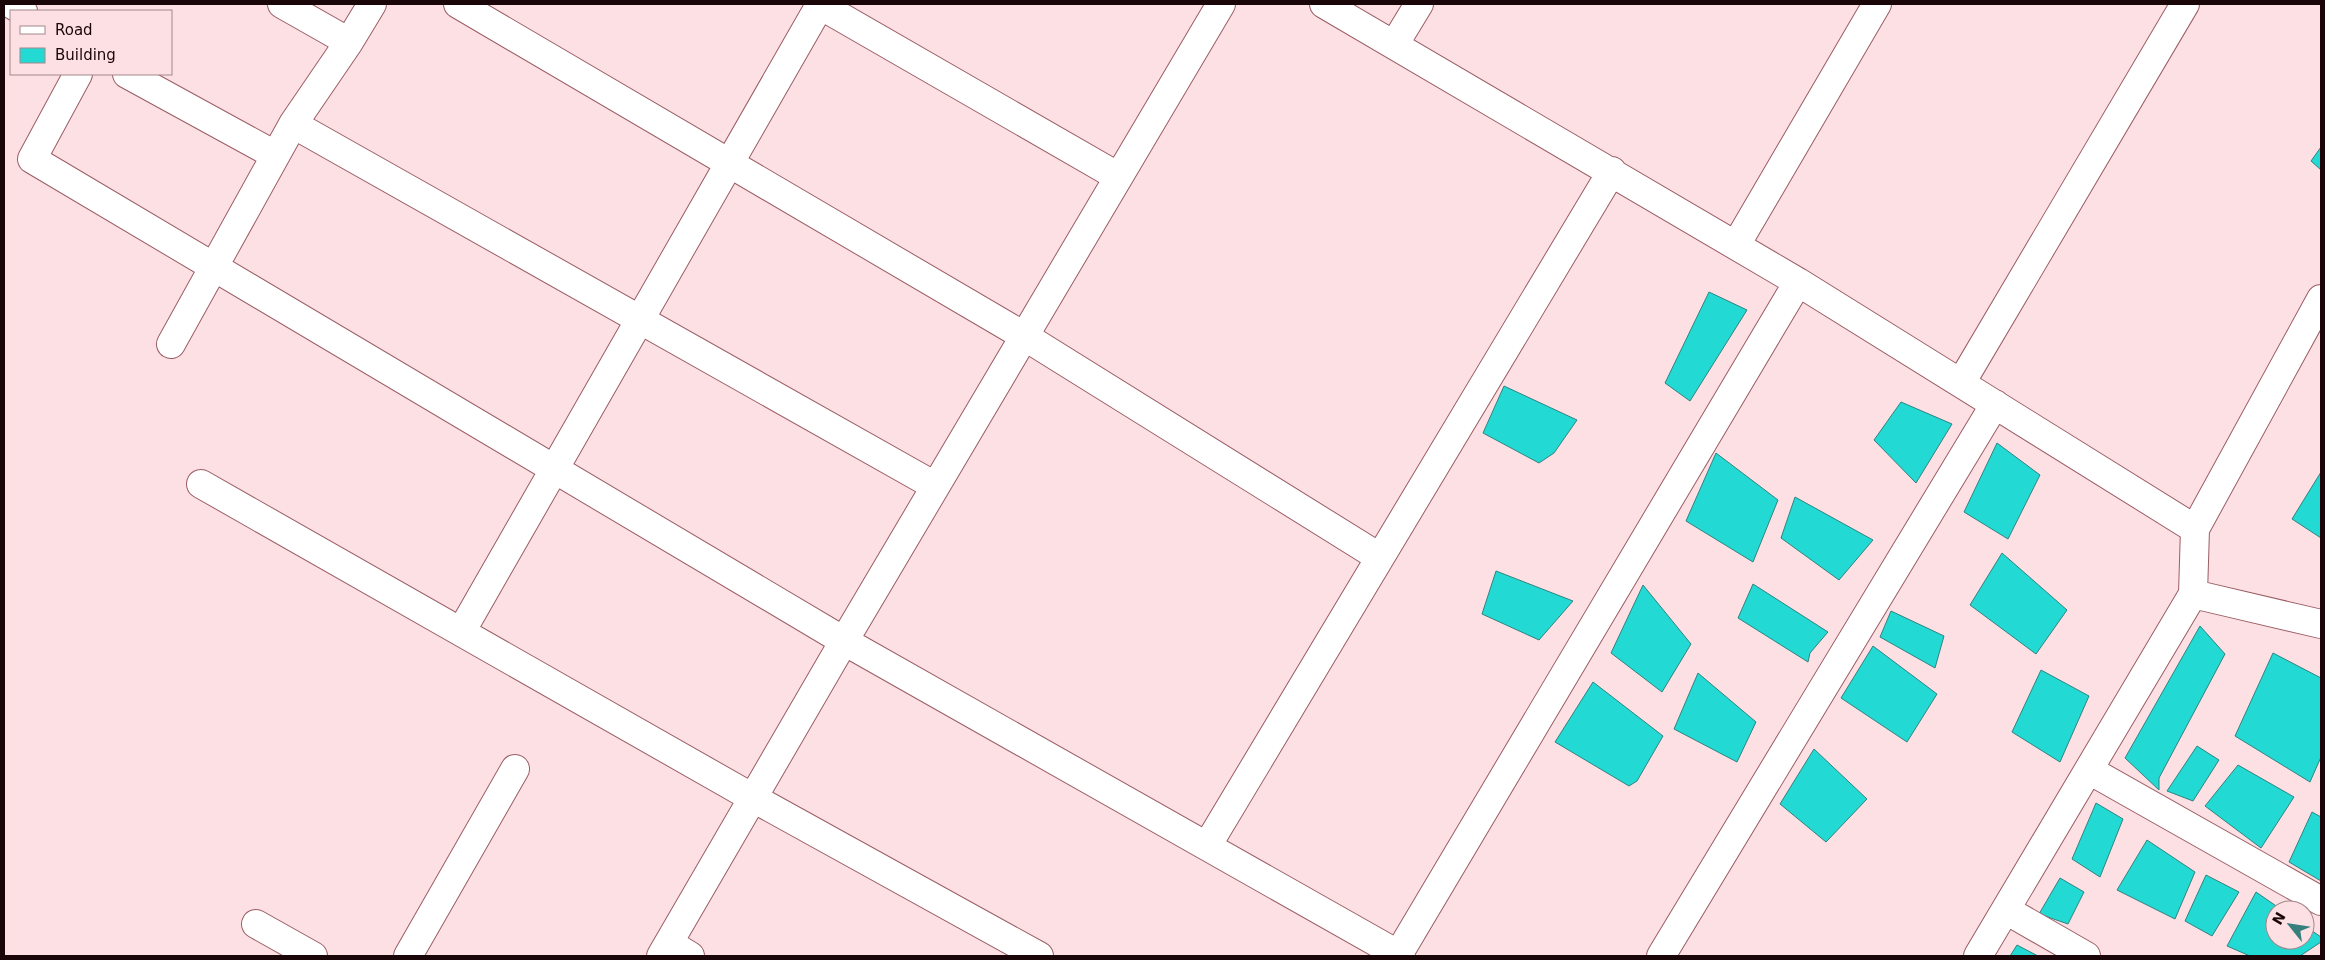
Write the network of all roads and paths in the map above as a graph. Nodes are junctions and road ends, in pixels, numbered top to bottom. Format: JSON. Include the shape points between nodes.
{"nodes":[{"id":1,"x":282,"y":4,"type":"edge"},
{"id":2,"x":372,"y":4,"type":"edge"},
{"id":3,"x":458,"y":4,"type":"edge"},
{"id":4,"x":819,"y":4,"type":"edge"},
{"id":5,"x":1220,"y":4,"type":"edge"},
{"id":6,"x":1324,"y":4,"type":"edge"},
{"id":7,"x":1419,"y":4,"type":"edge"},
{"id":8,"x":1877,"y":4,"type":"edge"},
{"id":9,"x":2185,"y":4,"type":"edge"},
{"id":10,"x":349,"y":42,"type":"junction"},
{"id":11,"x":1394,"y":45,"type":"junction"},
{"id":12,"x":77,"y":75,"type":"edge"},
{"id":13,"x":128,"y":75,"type":"edge"},
{"id":14,"x":293,"y":124,"type":"junction"},
{"id":15,"x":275,"y":155,"type":"junction"},
{"id":16,"x":730,"y":164,"type":"junction"},
{"id":17,"x":1612,"y":171,"type":"junction"},
{"id":18,"x":1117,"y":176,"type":"junction"},
{"id":19,"x":1736,"y":245,"type":"junction"},
{"id":20,"x":212,"y":266,"type":"junction"},
{"id":21,"x":1798,"y":282,"type":"junction"},
{"id":22,"x":2321,"y":300,"type":"edge"},
{"id":23,"x":640,"y":320,"type":"junction"},
{"id":24,"x":1024,"y":336,"type":"junction"},
{"id":25,"x":171,"y":344,"type":"dead end"},
{"id":26,"x":1961,"y":383,"type":"junction"},
{"id":27,"x":1995,"y":404,"type":"junction"},
{"id":28,"x":556,"y":469,"type":"junction"},
{"id":29,"x":200,"y":484,"type":"dead end"},
{"id":30,"x":936,"y":486,"type":"junction"},
{"id":31,"x":2195,"y":529,"type":"junction"},
{"id":32,"x":1379,"y":557,"type":"junction"},
{"id":33,"x":2193,"y":594,"type":"junction"},
{"id":34,"x":2321,"y":624,"type":"edge"},
{"id":35,"x":461,"y":632,"type":"junction"},
{"id":36,"x":844,"y":641,"type":"junction"},
{"id":37,"x":515,"y":770,"type":"dead end"},
{"id":38,"x":2089,"y":770,"type":"junction"},
{"id":39,"x":753,"y":798,"type":"junction"},
{"id":40,"x":1207,"y":846,"type":"junction"},
{"id":41,"x":2321,"y":901,"type":"edge"},
{"id":42,"x":2006,"y":910,"type":"junction"},
{"id":43,"x":256,"y":924,"type":"dead end"},
{"id":44,"x":673,"y":952,"type":"edge"},
{"id":45,"x":313,"y":956,"type":"edge"},
{"id":46,"x":408,"y":956,"type":"edge"},
{"id":47,"x":1039,"y":956,"type":"edge"},
{"id":48,"x":1400,"y":956,"type":"edge"},
{"id":49,"x":1661,"y":956,"type":"edge"},
{"id":50,"x":1978,"y":956,"type":"edge"},
{"id":51,"x":2086,"y":956,"type":"edge"}],
"edges":[{"from":1,"to":10,"type":"street"},
{"from":2,"to":10,"type":"street"},
{"from":3,"to":16,"type":"street"},
{"from":4,"to":16,"type":"street"},
{"from":4,"to":18,"type":"street"},
{"from":5,"to":18,"type":"street"},
{"from":6,"to":11,"type":"street"},
{"from":7,"to":11,"type":"street"},
{"from":8,"to":19,"type":"street"},
{"from":9,"to":26,"type":"street"},
{"from":10,"to":14,"type":"street"},
{"from":11,"to":17,"type":"street"},
{"from":12,"to":20,"type":"street","via":[[32,159]]},
{"from":13,"to":15,"type":"street"},
{"from":14,"to":15,"type":"street"},
{"from":14,"to":23,"type":"street"},
{"from":15,"to":20,"type":"street"},
{"from":16,"to":23,"type":"street"},
{"from":16,"to":24,"type":"street"},
{"from":17,"to":19,"type":"street"},
{"from":17,"to":32,"type":"street"},
{"from":18,"to":24,"type":"street"},
{"from":19,"to":21,"type":"street"},
{"from":20,"to":25,"type":"street"},
{"from":20,"to":28,"type":"street"},
{"from":21,"to":26,"type":"street"},
{"from":21,"to":48,"type":"street"},
{"from":22,"to":31,"type":"street"},
{"from":23,"to":28,"type":"street"},
{"from":23,"to":30,"type":"street"},
{"from":24,"to":30,"type":"street"},
{"from":24,"to":32,"type":"street"},
{"from":26,"to":27,"type":"street"},
{"from":27,"to":31,"type":"street"},
{"from":27,"to":49,"type":"street"},
{"from":28,"to":35,"type":"street"},
{"from":28,"to":36,"type":"street"},
{"from":29,"to":35,"type":"street"},
{"from":30,"to":36,"type":"street"},
{"from":31,"to":33,"type":"street"},
{"from":32,"to":40,"type":"street"},
{"from":33,"to":34,"type":"street"},
{"from":33,"to":38,"type":"street"},
{"from":35,"to":39,"type":"street"},
{"from":36,"to":39,"type":"street"},
{"from":36,"to":40,"type":"street"},
{"from":37,"to":46,"type":"street"},
{"from":38,"to":41,"type":"street"},
{"from":38,"to":42,"type":"street"},
{"from":39,"to":44,"type":"street"},
{"from":39,"to":47,"type":"street"},
{"from":40,"to":48,"type":"street"},
{"from":42,"to":50,"type":"street"},
{"from":42,"to":51,"type":"street"},
{"from":43,"to":45,"type":"street"}]}
